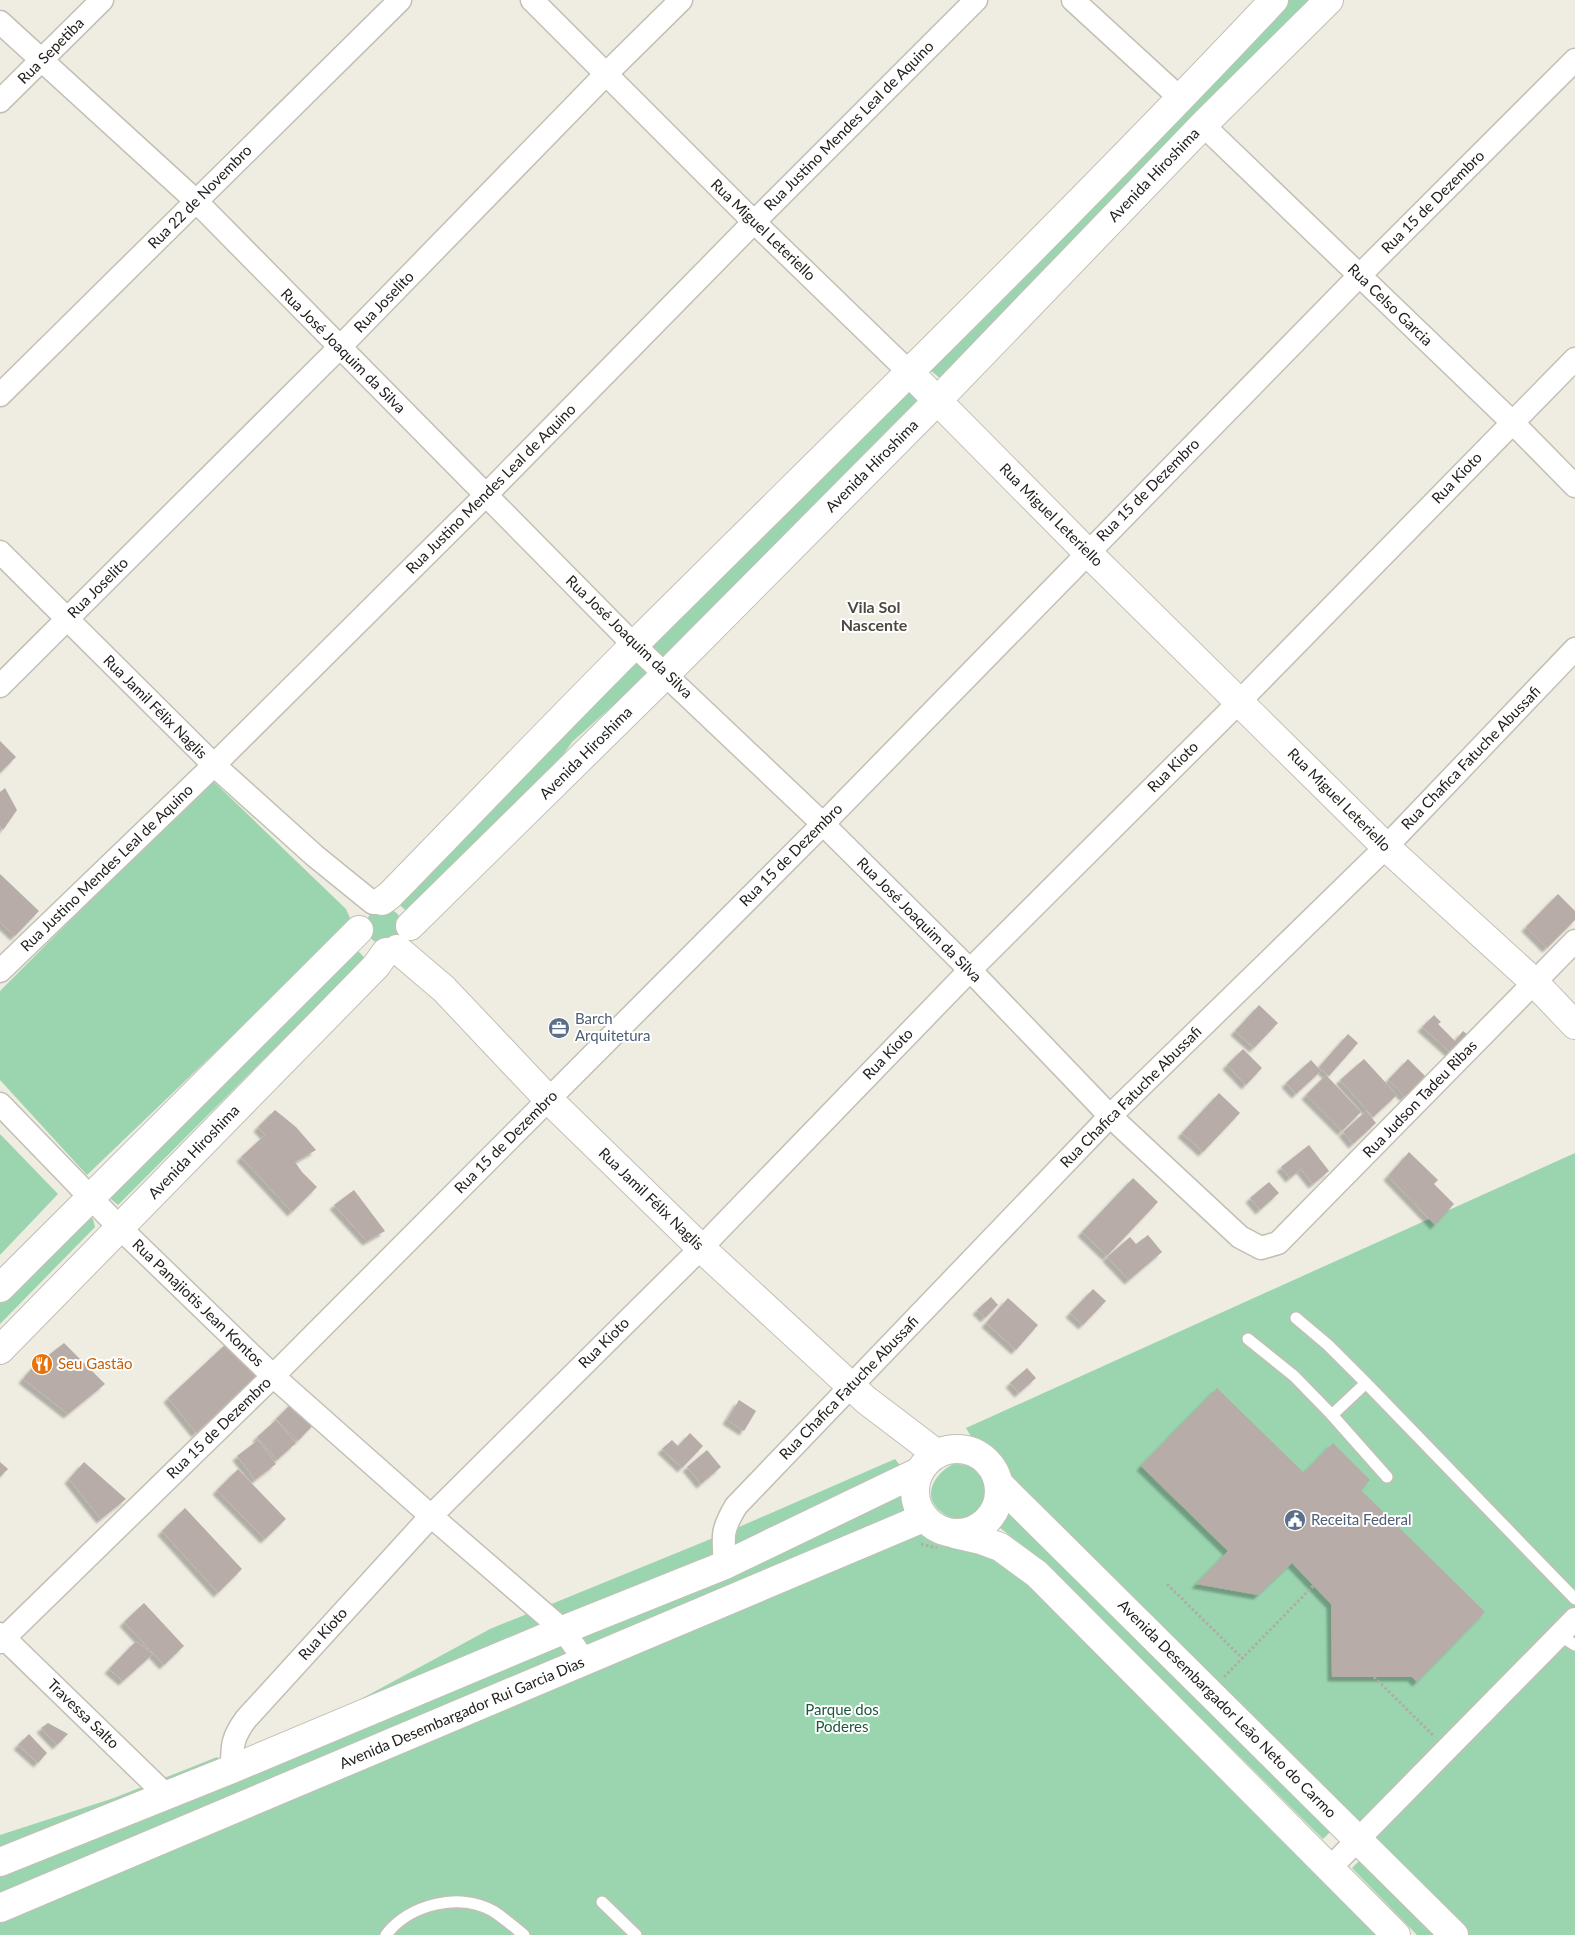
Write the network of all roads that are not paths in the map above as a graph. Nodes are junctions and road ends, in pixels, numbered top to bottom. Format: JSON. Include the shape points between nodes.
{"nodes":[{"id":1,"x":102,"y":0,"type":"edge"},
{"id":2,"x":400,"y":0,"type":"edge"},
{"id":3,"x":532,"y":0,"type":"edge"},
{"id":4,"x":681,"y":0,"type":"edge"},
{"id":5,"x":976,"y":0,"type":"edge"},
{"id":6,"x":1073,"y":0,"type":"edge"},
{"id":7,"x":1274,"y":0,"type":"edge"},
{"id":8,"x":1329,"y":0,"type":"edge"},
{"id":9,"x":0,"y":22,"type":"edge"},
{"id":10,"x":1575,"y":60,"type":"edge"},
{"id":11,"x":42,"y":61,"type":"junction"},
{"id":12,"x":606,"y":75,"type":"junction"},
{"id":13,"x":1181,"y":98,"type":"junction"},
{"id":14,"x":0,"y":101,"type":"edge"},
{"id":15,"x":1203,"y":125,"type":"junction"},
{"id":16,"x":196,"y":201,"type":"junction"},
{"id":17,"x":754,"y":222,"type":"junction"},
{"id":18,"x":1359,"y":276,"type":"junction"},
{"id":19,"x":339,"y":348,"type":"junction"},
{"id":20,"x":1575,"y":359,"type":"edge"},
{"id":21,"x":910,"y":373,"type":"junction"},
{"id":22,"x":0,"y":395,"type":"edge"},
{"id":23,"x":936,"y":401,"type":"junction"},
{"id":24,"x":1512,"y":422,"type":"junction"},
{"id":25,"x":1575,"y":486,"type":"edge"},
{"id":26,"x":486,"y":495,"type":"junction"},
{"id":27,"x":0,"y":552,"type":"edge"},
{"id":28,"x":1087,"y":552,"type":"junction"},
{"id":29,"x":67,"y":619,"type":"junction"},
{"id":30,"x":634,"y":645,"type":"junction"},
{"id":31,"x":1575,"y":649,"type":"edge"},
{"id":32,"x":666,"y":674,"type":"junction"},
{"id":33,"x":0,"y":686,"type":"edge"},
{"id":34,"x":1238,"y":702,"type":"junction"},
{"id":35,"x":214,"y":765,"type":"junction"},
{"id":36,"x":823,"y":824,"type":"junction"},
{"id":37,"x":1386,"y":847,"type":"junction"},
{"id":38,"x":369,"y":912,"type":"junction"},
{"id":39,"x":400,"y":941,"type":"junction"},
{"id":40,"x":1575,"y":941,"type":"edge"},
{"id":41,"x":970,"y":970,"type":"junction"},
{"id":42,"x":0,"y":971,"type":"edge"},
{"id":43,"x":1534,"y":982,"type":"junction"},
{"id":44,"x":1575,"y":1025,"type":"edge"},
{"id":45,"x":548,"y":1099,"type":"junction"},
{"id":46,"x":0,"y":1104,"type":"edge"},
{"id":47,"x":1110,"y":1116,"type":"junction"},
{"id":48,"x":90,"y":1196,"type":"junction"},
{"id":49,"x":120,"y":1228,"type":"junction"},
{"id":50,"x":701,"y":1248,"type":"junction"},
{"id":51,"x":1261,"y":1248,"type":"joint"},
{"id":52,"x":0,"y":1288,"type":"edge"},
{"id":53,"x":1296,"y":1318,"type":"dead end"},
{"id":54,"x":1248,"y":1338,"type":"dead end"},
{"id":55,"x":0,"y":1350,"type":"edge"},
{"id":56,"x":274,"y":1376,"type":"junction"},
{"id":57,"x":1366,"y":1383,"type":"junction"},
{"id":58,"x":859,"y":1392,"type":"junction"},
{"id":59,"x":1332,"y":1415,"type":"junction"},
{"id":60,"x":926,"y":1464,"type":"junction"},
{"id":61,"x":1388,"y":1477,"type":"dead end"},
{"id":62,"x":999,"y":1484,"type":"junction"},
{"id":63,"x":431,"y":1516,"type":"junction"},
{"id":64,"x":923,"y":1518,"type":"junction"},
{"id":65,"x":955,"y":1534,"type":"junction"},
{"id":66,"x":725,"y":1565,"type":"junction"},
{"id":67,"x":1575,"y":1599,"type":"edge"},
{"id":68,"x":1575,"y":1618,"type":"edge"},
{"id":69,"x":563,"y":1630,"type":"junction"},
{"id":70,"x":1,"y":1638,"type":"edge"},
{"id":71,"x":1567,"y":1640,"type":"edge"},
{"id":72,"x":585,"y":1661,"type":"junction"},
{"id":73,"x":232,"y":1769,"type":"junction"},
{"id":74,"x":165,"y":1794,"type":"junction"},
{"id":75,"x":1358,"y":1839,"type":"junction"},
{"id":76,"x":0,"y":1862,"type":"edge"},
{"id":77,"x":1330,"y":1868,"type":"junction"},
{"id":78,"x":602,"y":1902,"type":"dead end"},
{"id":79,"x":0,"y":1908,"type":"edge"},
{"id":80,"x":386,"y":1935,"type":"edge"},
{"id":81,"x":524,"y":1935,"type":"edge"},
{"id":82,"x":636,"y":1935,"type":"edge"},
{"id":83,"x":1396,"y":1935,"type":"edge"},
{"id":84,"x":1454,"y":1935,"type":"edge"}],
"edges":[{"from":1,"to":11,"type":"street","name":"Rua Sepetiba"},
{"from":2,"to":16,"type":"street","name":"Rua 22 de Novembro"},
{"from":3,"to":12,"type":"street","name":"Rua Miguel Leteriello"},
{"from":4,"to":12,"type":"street","name":"Rua Joselito"},
{"from":5,"to":17,"type":"street","name":"Rua Justino Mendes Leal de Aquino"},
{"from":6,"to":13,"type":"street"},
{"from":7,"to":13,"type":"main road"},
{"from":8,"to":15,"type":"main road","name":"Avenida Hiroshima"},
{"from":9,"to":11,"type":"street","name":"Rua José Joaquim da Silva"},
{"from":10,"to":18,"type":"street","name":"Rua 15 de Dezembro"},
{"from":11,"to":14,"type":"street","name":"Rua Sepetiba"},
{"from":11,"to":16,"type":"street","name":"Rua José Joaquim da Silva"},
{"from":12,"to":17,"type":"street","name":"Rua Miguel Leteriello"},
{"from":12,"to":19,"type":"street","name":"Rua Joselito"},
{"from":13,"to":21,"type":"main road"},
{"from":15,"to":18,"type":"street","name":"Rua Celso Garcia"},
{"from":15,"to":23,"type":"main road","name":"Avenida Hiroshima"},
{"from":16,"to":19,"type":"street","name":"Rua José Joaquim da Silva"},
{"from":16,"to":22,"type":"street","name":"Rua 22 de Novembro"},
{"from":17,"to":21,"type":"street","name":"Rua Miguel Leteriello"},
{"from":17,"to":26,"type":"street","name":"Rua Justino Mendes Leal de Aquino"},
{"from":18,"to":24,"type":"street","name":"Rua Celso Garcia"},
{"from":18,"to":28,"type":"street","name":"Rua 15 de Dezembro"},
{"from":19,"to":26,"type":"street","name":"Rua José Joaquim da Silva"},
{"from":19,"to":29,"type":"street","name":"Rua Joselito"},
{"from":20,"to":24,"type":"street","name":"Rua Kioto"},
{"from":21,"to":23,"type":"main road","name":"Rua Miguel Leteriello"},
{"from":21,"to":30,"type":"main road"},
{"from":23,"to":28,"type":"main road","name":"Rua Miguel Leteriello"},
{"from":23,"to":32,"type":"main road","name":"Avenida Hiroshima"},
{"from":24,"to":25,"type":"street","name":"Rua Celso Garcia"},
{"from":24,"to":34,"type":"street","name":"Rua Kioto"},
{"from":26,"to":30,"type":"street","name":"Rua José Joaquim da Silva"},
{"from":26,"to":35,"type":"street","name":"Rua Justino Mendes Leal de Aquino"},
{"from":27,"to":29,"type":"street","name":"Rua Jamil Félix Naglis"},
{"from":28,"to":34,"type":"main road","name":"Rua Miguel Leteriello"},
{"from":28,"to":36,"type":"street","name":"Rua 15 de Dezembro"},
{"from":29,"to":33,"type":"street","name":"Rua Joselito"},
{"from":29,"to":35,"type":"street","name":"Rua Jamil Félix Naglis"},
{"from":30,"to":32,"type":"street","name":"Rua José Joaquim da Silva"},
{"from":30,"to":38,"type":"main road","via":[[390,895]]},
{"from":31,"to":37,"type":"street","name":"Rua Chafica Fatuche Abussafi"},
{"from":32,"to":36,"type":"street","name":"Rua José Joaquim da Silva"},
{"from":32,"to":39,"type":"main road","name":"Avenida Hiroshima"},
{"from":34,"to":37,"type":"main road","name":"Rua Miguel Leteriello"},
{"from":34,"to":41,"type":"street","name":"Rua Kioto"},
{"from":35,"to":38,"type":"street","name":"Rua Jamil Félix Naglis","via":[[315,856]]},
{"from":35,"to":42,"type":"street","name":"Rua Justino Mendes Leal de Aquino"},
{"from":36,"to":41,"type":"street","name":"Rua José Joaquim da Silva"},
{"from":36,"to":45,"type":"street","name":"Rua 15 de Dezembro"},
{"from":37,"to":43,"type":"main road","name":"Rua Miguel Leteriello"},
{"from":37,"to":47,"type":"street","name":"Rua Chafica Fatuche Abussafi"},
{"from":38,"to":39,"type":"main road","via":[[398,905],[404,910],[409,918]]},
{"from":38,"to":39,"type":"main road","via":[[361,938],[371,949]]},
{"from":38,"to":48,"type":"main road"},
{"from":39,"to":45,"type":"main road","name":"Rua Jamil Félix Naglis"},
{"from":39,"to":49,"type":"main road","name":"Avenida Hiroshima"},
{"from":40,"to":43,"type":"street","name":"Rua Judson Tadeu Ribas"},
{"from":41,"to":47,"type":"street","name":"Rua José Joaquim da Silva"},
{"from":41,"to":50,"type":"street","name":"Rua Kioto"},
{"from":43,"to":44,"type":"main road","name":"Rua Miguel Leteriello"},
{"from":43,"to":51,"type":"street","name":"Rua Judson Tadeu Ribas","via":[[1278,1244]]},
{"from":45,"to":50,"type":"main road","name":"Rua Jamil Félix Naglis"},
{"from":45,"to":56,"type":"street","name":"Rua 15 de Dezembro"},
{"from":46,"to":48,"type":"street","name":"Rua Panajiotis Jean Kontos"},
{"from":47,"to":51,"type":"street","name":"Rua José Joaquim da Silva","via":[[1240,1237]]},
{"from":47,"to":58,"type":"street","name":"Rua Chafica Fatuche Abussafi"},
{"from":48,"to":49,"type":"street","name":"Rua Panajiotis Jean Kontos"},
{"from":48,"to":52,"type":"main road"},
{"from":49,"to":55,"type":"main road","name":"Avenida Hiroshima"},
{"from":49,"to":56,"type":"street","name":"Rua Panajiotis Jean Kontos"},
{"from":50,"to":58,"type":"main road","name":"Rua Jamil Félix Naglis"},
{"from":50,"to":63,"type":"street","name":"Rua Kioto"},
{"from":53,"to":57,"type":"lane","via":[[1328,1344]]},
{"from":54,"to":59,"type":"lane","via":[[1294,1376]]},
{"from":56,"to":63,"type":"street","name":"Rua Panajiotis Jean Kontos"},
{"from":56,"to":70,"type":"street","name":"Rua 15 de Dezembro"},
{"from":57,"to":59,"type":"lane"},
{"from":57,"to":67,"type":"lane"},
{"from":58,"to":60,"type":"main road","name":"Rua Jamil Félix Naglis"},
{"from":58,"to":66,"type":"street","name":"Rua Chafica Fatuche Abussafi","via":[[736,1506],[725,1524]]},
{"from":59,"to":61,"type":"lane"},
{"from":60,"to":62,"type":"main road","via":[[952,1449],[968,1450],[982,1457],[993,1469]]},
{"from":60,"to":64,"type":"main road","via":[[914,1486],[916,1503]]},
{"from":60,"to":66,"type":"main road"},
{"from":62,"to":65,"type":"main road","via":[[999,1499],[994,1513],[983,1525],[970,1532]]},
{"from":62,"to":75,"type":"main road","name":"Avenida Desembargador Leão Neto do Carmo"},
{"from":63,"to":69,"type":"street","name":"Rua Panajiotis Jean Kontos"},
{"from":63,"to":73,"type":"street","name":"Rua Kioto","via":[[246,1718],[232,1746]]},
{"from":64,"to":65,"type":"main road","via":[[937,1529]]},
{"from":64,"to":72,"type":"main road","name":"Avenida Desembargador Rui Garcia Dias"},
{"from":65,"to":77,"type":"main road","via":[[1000,1547],[1037,1574]]},
{"from":66,"to":69,"type":"main road"},
{"from":68,"to":71,"type":"street"},
{"from":69,"to":72,"type":"street","name":"Rua Panajiotis Jean Kontos"},
{"from":69,"to":73,"type":"main road"},
{"from":70,"to":74,"type":"street","name":"Travessa Salto"},
{"from":71,"to":75,"type":"street","via":[[1447,1749]]},
{"from":72,"to":79,"type":"main road","name":"Avenida Desembargador Rui Garcia Dias"},
{"from":73,"to":74,"type":"main road"},
{"from":74,"to":76,"type":"main road"},
{"from":75,"to":77,"type":"street"},
{"from":75,"to":84,"type":"main road","name":"Avenida Desembargador Leão Neto do Carmo"},
{"from":77,"to":83,"type":"main road"},
{"from":78,"to":82,"type":"lane"},
{"from":80,"to":81,"type":"lane","via":[[413,1912],[438,1904],[469,1902],[493,1911]]}]}
